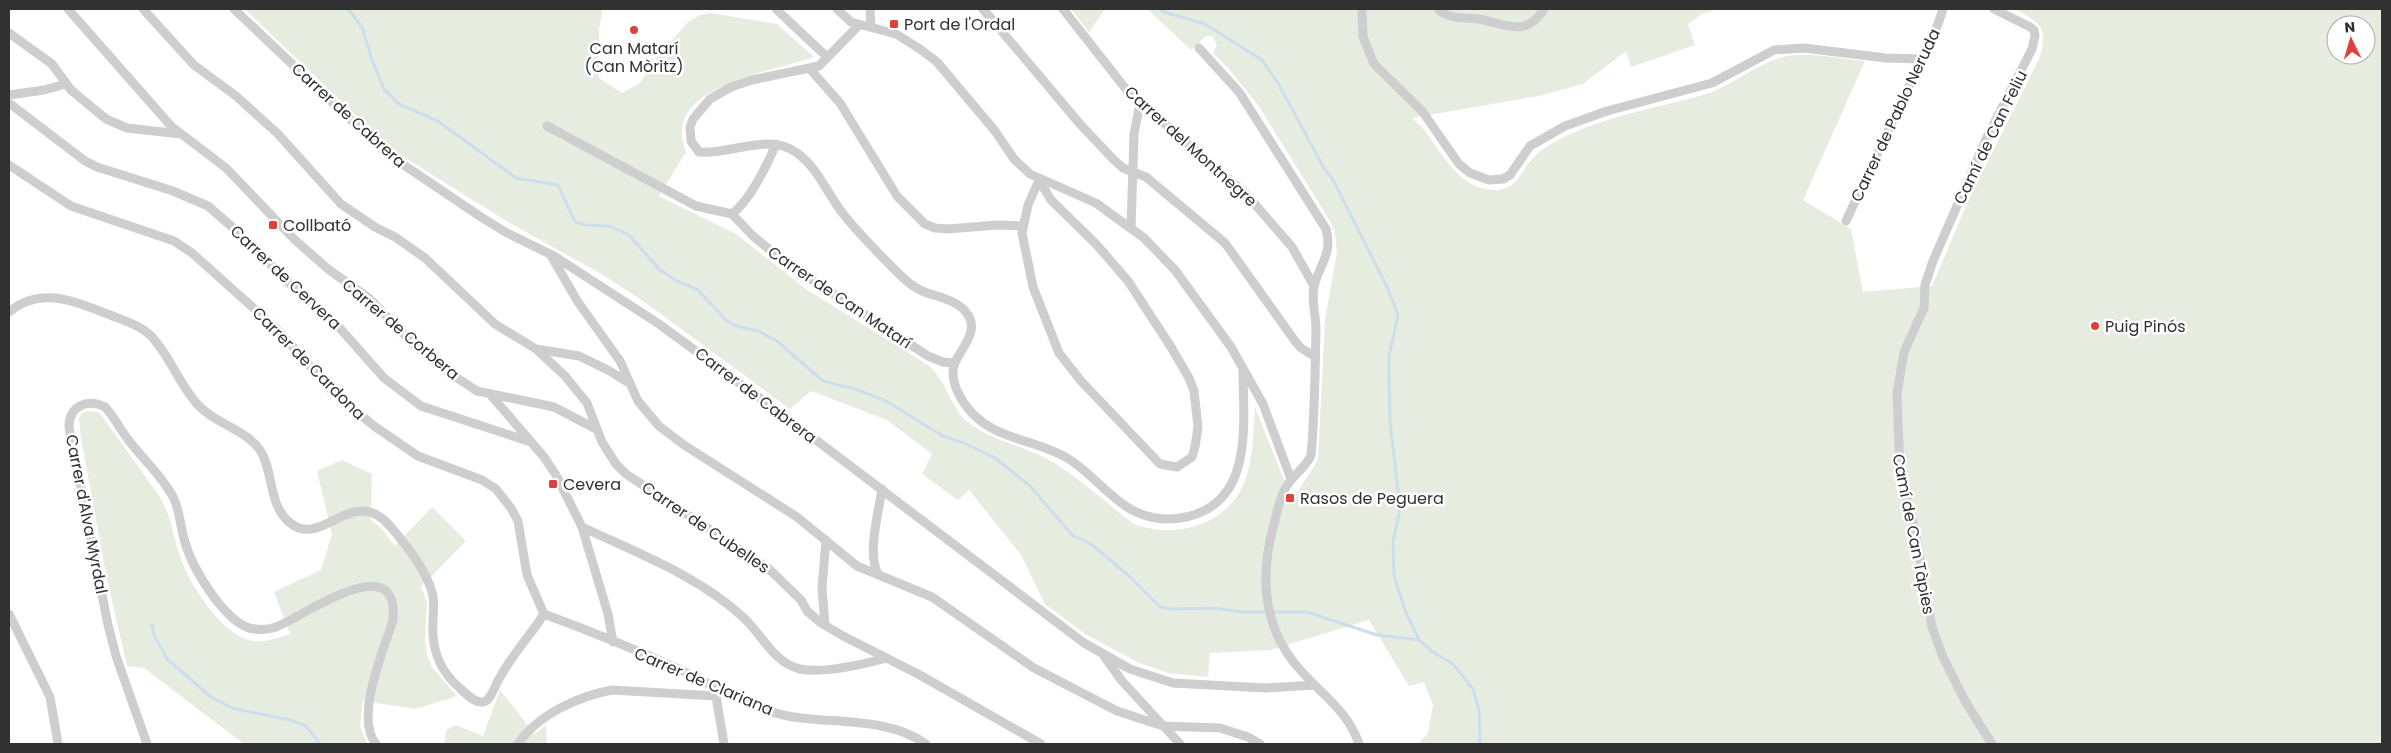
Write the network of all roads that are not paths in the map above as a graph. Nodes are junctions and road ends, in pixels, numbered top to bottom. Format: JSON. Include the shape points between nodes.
{"nodes":[{"id":1,"x":68,"y":9,"type":"edge"},
{"id":2,"x":143,"y":9,"type":"edge"},
{"id":3,"x":234,"y":9,"type":"edge"},
{"id":4,"x":776,"y":9,"type":"edge"},
{"id":5,"x":837,"y":9,"type":"edge"},
{"id":6,"x":870,"y":9,"type":"edge"},
{"id":7,"x":983,"y":9,"type":"edge"},
{"id":8,"x":1062,"y":9,"type":"edge"},
{"id":9,"x":1362,"y":9,"type":"edge"},
{"id":10,"x":1438,"y":9,"type":"edge"},
{"id":11,"x":1544,"y":9,"type":"edge"},
{"id":12,"x":1943,"y":9,"type":"edge"},
{"id":13,"x":1994,"y":9,"type":"edge"},
{"id":14,"x":859,"y":25,"type":"junction"},
{"id":15,"x":871,"y":27,"type":"junction"},
{"id":16,"x":9,"y":32,"type":"edge"},
{"id":17,"x":1199,"y":48,"type":"dead end"},
{"id":18,"x":828,"y":57,"type":"junction"},
{"id":19,"x":1922,"y":59,"type":"junction"},
{"id":20,"x":810,"y":69,"type":"junction"},
{"id":21,"x":66,"y":84,"type":"junction"},
{"id":22,"x":9,"y":95,"type":"edge"},
{"id":23,"x":1140,"y":102,"type":"junction"},
{"id":24,"x":9,"y":103,"type":"edge"},
{"id":25,"x":547,"y":126,"type":"dead end"},
{"id":26,"x":182,"y":134,"type":"junction"},
{"id":27,"x":776,"y":144,"type":"junction"},
{"id":28,"x":9,"y":165,"type":"edge"},
{"id":29,"x":1134,"y":173,"type":"junction"},
{"id":30,"x":1039,"y":180,"type":"junction"},
{"id":31,"x":732,"y":214,"type":"junction"},
{"id":32,"x":1846,"y":222,"type":"dead end"},
{"id":33,"x":1023,"y":226,"type":"junction"},
{"id":34,"x":1131,"y":228,"type":"junction"},
{"id":35,"x":550,"y":254,"type":"junction"},
{"id":36,"x":1925,"y":285,"type":"joint"},
{"id":37,"x":1314,"y":286,"type":"junction"},
{"id":38,"x":9,"y":312,"type":"edge"},
{"id":39,"x":536,"y":349,"type":"junction"},
{"id":40,"x":1314,"y":356,"type":"junction"},
{"id":41,"x":955,"y":363,"type":"junction"},
{"id":42,"x":1243,"y":369,"type":"junction"},
{"id":43,"x":629,"y":383,"type":"junction"},
{"id":44,"x":490,"y":394,"type":"junction"},
{"id":45,"x":596,"y":429,"type":"junction"},
{"id":46,"x":531,"y":442,"type":"junction"},
{"id":47,"x":1290,"y":479,"type":"junction"},
{"id":48,"x":882,"y":489,"type":"junction"},
{"id":49,"x":582,"y":527,"type":"junction"},
{"id":50,"x":826,"y":540,"type":"junction"},
{"id":51,"x":879,"y":575,"type":"junction"},
{"id":52,"x":9,"y":614,"type":"edge"},
{"id":53,"x":544,"y":614,"type":"junction"},
{"id":54,"x":825,"y":625,"type":"junction"},
{"id":55,"x":614,"y":642,"type":"junction"},
{"id":56,"x":1103,"y":654,"type":"junction"},
{"id":57,"x":887,"y":658,"type":"junction"},
{"id":58,"x":1315,"y":685,"type":"junction"},
{"id":59,"x":715,"y":691,"type":"junction"},
{"id":60,"x":1163,"y":726,"type":"junction"},
{"id":61,"x":58,"y":744,"type":"edge"},
{"id":62,"x":147,"y":744,"type":"edge"},
{"id":63,"x":376,"y":744,"type":"edge"},
{"id":64,"x":518,"y":744,"type":"edge"},
{"id":65,"x":724,"y":744,"type":"edge"},
{"id":66,"x":926,"y":744,"type":"edge"},
{"id":67,"x":1041,"y":744,"type":"edge"},
{"id":68,"x":1180,"y":744,"type":"edge"},
{"id":69,"x":1260,"y":744,"type":"edge"},
{"id":70,"x":1359,"y":744,"type":"edge"},
{"id":71,"x":1992,"y":744,"type":"edge"}],
"edges":[{"from":1,"to":26,"type":"street","name":"Carrer de Corbera","via":[[171,126]]},
{"from":2,"to":39,"type":"street","via":[[194,65],[236,96],[278,134],[341,204],[426,258],[495,324]]},
{"from":3,"to":35,"type":"street","name":"Carrer de Cabrera","via":[[386,153],[507,233]]},
{"from":4,"to":18,"type":"street"},
{"from":5,"to":14,"type":"street"},
{"from":6,"to":15,"type":"street"},
{"from":7,"to":29,"type":"street","via":[[1080,124],[1113,159]]},
{"from":8,"to":23,"type":"street","name":"Carrer del Montnegre"},
{"from":9,"to":19,"type":"street","via":[[1363,37],[1374,64],[1422,111],[1458,164],[1489,180],[1510,175],[1530,146],[1565,126],[1607,110],[1712,83],[1774,50],[1795,47]]},
{"from":10,"to":11,"type":"street","via":[[1457,18],[1479,19],[1515,28],[1535,21]]},
{"from":12,"to":19,"type":"street","name":"Carrer de Pablo Neruda"},
{"from":13,"to":36,"type":"street","name":"Camí de Can Feliu","via":[[2034,30],[2034,42],[1966,183]]},
{"from":14,"to":15,"type":"street"},
{"from":14,"to":18,"type":"street"},
{"from":15,"to":30,"type":"street","via":[[896,34],[937,62],[1014,159]]},
{"from":16,"to":21,"type":"street","via":[[52,64]]},
{"from":17,"to":37,"type":"street","via":[[1238,92],[1326,229],[1327,257]]},
{"from":18,"to":20,"type":"street"},
{"from":19,"to":32,"type":"street","name":"Carrer de Pablo Neruda"},
{"from":20,"to":27,"type":"street","via":[[771,75],[730,88],[706,103],[690,127],[691,141],[699,152]]},
{"from":20,"to":33,"type":"street","via":[[840,103],[897,196],[925,224],[948,229]]},
{"from":21,"to":22,"type":"street"},
{"from":21,"to":26,"type":"street","via":[[95,112],[117,125]]},
{"from":23,"to":29,"type":"street","via":[[1134,134]]},
{"from":23,"to":37,"type":"street","name":"Carrer del Montnegre","via":[[1246,194],[1295,252]]},
{"from":24,"to":46,"type":"street","name":"Carrer de Cervera","via":[[85,161],[173,191],[212,209],[295,290],[330,317],[384,378],[421,406]]},
{"from":25,"to":31,"type":"street","via":[[696,206]]},
{"from":26,"to":44,"type":"street","name":"Carrer de Corbera","via":[[226,168],[294,239],[370,299],[413,344],[477,391]]},
{"from":27,"to":31,"type":"street","via":[[768,164],[740,208]]},
{"from":27,"to":41,"type":"street","via":[[796,152],[810,165],[845,216],[909,283],[956,304],[968,314],[972,326],[970,336]]},
{"from":28,"to":53,"type":"street","name":"Carrer de Cardona","via":[[70,206],[174,241],[192,252],[277,330],[333,392],[374,426],[418,456],[482,480],[496,489],[518,521],[527,575]]},
{"from":29,"to":34,"type":"street"},
{"from":29,"to":40,"type":"street","via":[[1146,177],[1226,243],[1295,341]]},
{"from":30,"to":33,"type":"street"},
{"from":30,"to":33,"type":"street","via":[[1051,200],[1128,281],[1183,367],[1194,391],[1198,426],[1192,457],[1185,464],[1177,467],[1160,464],[1067,364],[1033,286]]},
{"from":30,"to":34,"type":"street","via":[[1096,203]]},
{"from":31,"to":41,"type":"street","name":"Carrer de Can Matarí","via":[[782,260],[928,356]]},
{"from":34,"to":42,"type":"street","via":[[1175,270],[1231,347]]},
{"from":35,"to":43,"type":"street","via":[[578,302],[620,360]]},
{"from":35,"to":48,"type":"street","name":"Carrer de Cabrera","via":[[660,324]]},
{"from":36,"to":71,"type":"street","name":"Camí de Can Tàpies","via":[[1924,308],[1904,352],[1898,379],[1900,472],[1937,640],[1969,710]]},
{"from":37,"to":40,"type":"street"},
{"from":38,"to":53,"type":"street","via":[[41,297],[60,297],[138,327],[156,342],[202,409],[256,446],[266,463],[277,506],[288,521],[305,529],[313,528],[358,510],[367,510],[382,518],[407,548],[433,594],[433,638],[437,661],[456,685],[476,700],[483,702],[489,699],[503,672]]},
{"from":39,"to":43,"type":"street","via":[[579,356]]},
{"from":39,"to":45,"type":"street","name":"Carrer de Cubelles","via":[[587,403]]},
{"from":40,"to":47,"type":"street","via":[[1310,455],[1304,467]]},
{"from":41,"to":42,"type":"street","via":[[956,388],[972,414],[1005,434],[1068,458],[1130,509],[1163,520],[1206,510],[1231,487],[1242,448]]},
{"from":42,"to":47,"type":"street","via":[[1263,404]]},
{"from":43,"to":50,"type":"street","via":[[638,401],[668,434],[797,517]]},
{"from":44,"to":45,"type":"street","name":"Carrer de Corbera","via":[[554,407]]},
{"from":44,"to":46,"type":"street"},
{"from":45,"to":54,"type":"street","name":"Carrer de Cubelles","via":[[608,453],[626,474],[768,568],[801,600],[807,611]]},
{"from":46,"to":49,"type":"street","via":[[556,475]]},
{"from":47,"to":58,"type":"street","via":[[1271,534],[1265,588],[1270,617],[1284,650]]},
{"from":48,"to":51,"type":"street","via":[[874,541]]},
{"from":48,"to":56,"type":"street","name":"Carrer de Cabrera","via":[[1062,628]]},
{"from":49,"to":55,"type":"street"},
{"from":49,"to":57,"type":"street","via":[[688,578],[715,595],[744,618],[779,658],[800,669],[825,669]]},
{"from":50,"to":51,"type":"street","via":[[857,566]]},
{"from":50,"to":54,"type":"street","via":[[822,588]]},
{"from":51,"to":60,"type":"street","via":[[944,604],[1004,649],[1054,680],[1117,711]]},
{"from":52,"to":61,"type":"street","via":[[50,697]]},
{"from":53,"to":55,"type":"street","name":"Carrer de Clariana"},
{"from":54,"to":57,"type":"street","name":"Carrer de Cubelles"},
{"from":55,"to":59,"type":"street","name":"Carrer de Clariana","via":[[672,666]]},
{"from":56,"to":58,"type":"street","name":"Carrer de Cabrera","via":[[1130,669],[1172,683],[1266,688]]},
{"from":56,"to":60,"type":"street","via":[[1122,681]]},
{"from":57,"to":67,"type":"street","name":"Carrer de Cubelles"},
{"from":58,"to":70,"type":"street","via":[[1338,706]]},
{"from":59,"to":64,"type":"street","via":[[612,690],[599,693],[563,707],[541,721]]},
{"from":59,"to":65,"type":"street"},
{"from":59,"to":66,"type":"street","name":"Carrer de Clariana","via":[[782,715],[878,726],[909,734]]},
{"from":60,"to":68,"type":"street"},
{"from":60,"to":69,"type":"street","via":[[1220,728]]},
{"from":62,"to":63,"type":"street","name":"Carrer d'Alva Myrdal","via":[[108,626],[69,428],[71,412],[88,404],[105,407],[172,495],[190,559],[210,592],[241,623],[256,629],[275,627],[362,586],[376,586],[390,596],[394,607],[393,620],[368,708],[369,726]]}]}
